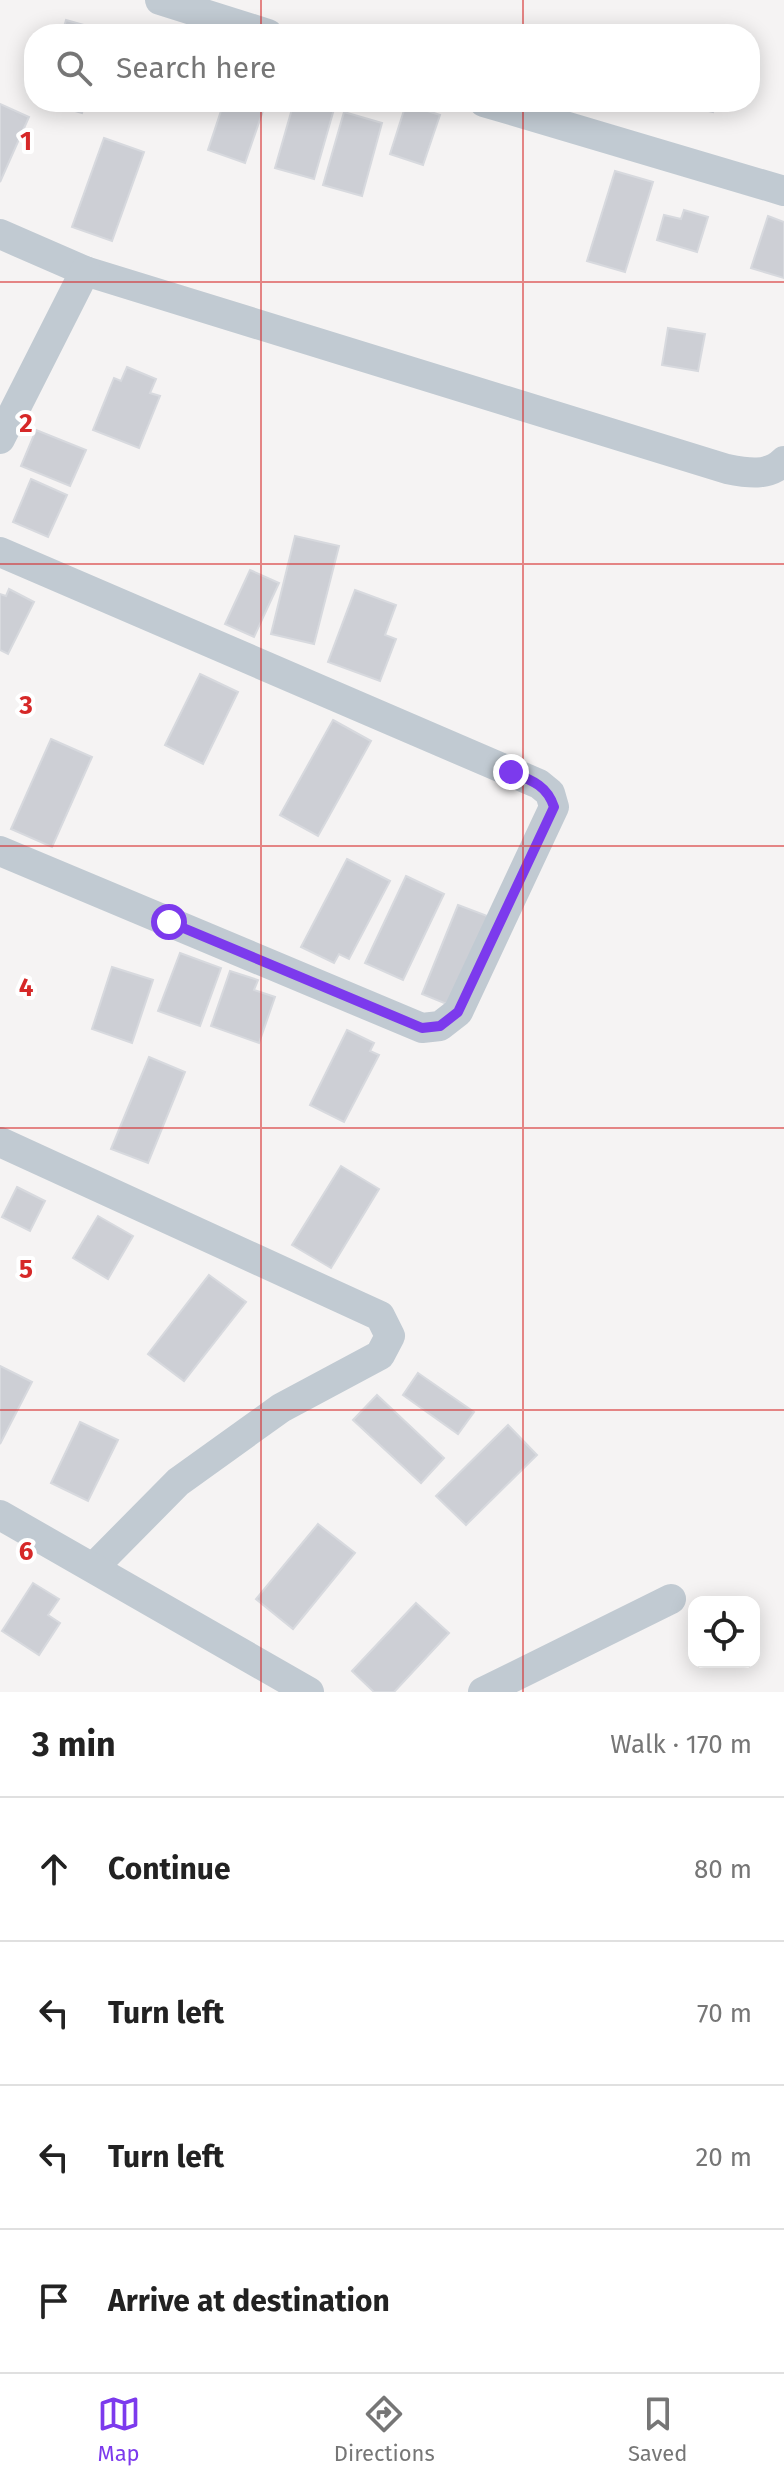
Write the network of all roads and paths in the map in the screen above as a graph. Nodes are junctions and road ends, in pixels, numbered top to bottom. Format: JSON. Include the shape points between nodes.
{"nodes":[{"id":1,"x":160,"y":0,"type":"edge"},
{"id":2,"x":236,"y":24,"type":"edge"},
{"id":3,"x":518,"y":112,"type":"edge"},
{"id":4,"x":784,"y":191,"type":"edge"},
{"id":5,"x":0,"y":234,"type":"edge"},
{"id":6,"x":85,"y":271,"type":"junction"},
{"id":7,"x":0,"y":439,"type":"edge"},
{"id":8,"x":784,"y":461,"type":"edge"},
{"id":9,"x":0,"y":552,"type":"edge"},
{"id":10,"x":0,"y":851,"type":"edge"},
{"id":11,"x":0,"y":1142,"type":"edge"},
{"id":12,"x":0,"y":1515,"type":"edge"},
{"id":13,"x":94,"y":1567,"type":"junction"},
{"id":14,"x":671,"y":1599,"type":"dead end"},
{"id":15,"x":309,"y":1692,"type":"edge"},
{"id":16,"x":483,"y":1692,"type":"edge"}],
"edges":[{"from":1,"to":2,"type":"street"},
{"from":3,"to":4,"type":"street"},
{"from":5,"to":6,"type":"street"},
{"from":6,"to":7,"type":"street"},
{"from":6,"to":8,"type":"street","via":[[727,469],[753,474],[776,469]]},
{"from":9,"to":10,"type":"street","via":[[539,784],[550,793],[554,807],[458,1012],[440,1026],[422,1028]]},
{"from":11,"to":13,"type":"street","via":[[380,1316],[390,1336],[380,1355],[281,1408],[178,1482]]},
{"from":12,"to":13,"type":"street"},
{"from":13,"to":15,"type":"street"},
{"from":14,"to":16,"type":"street"}]}
